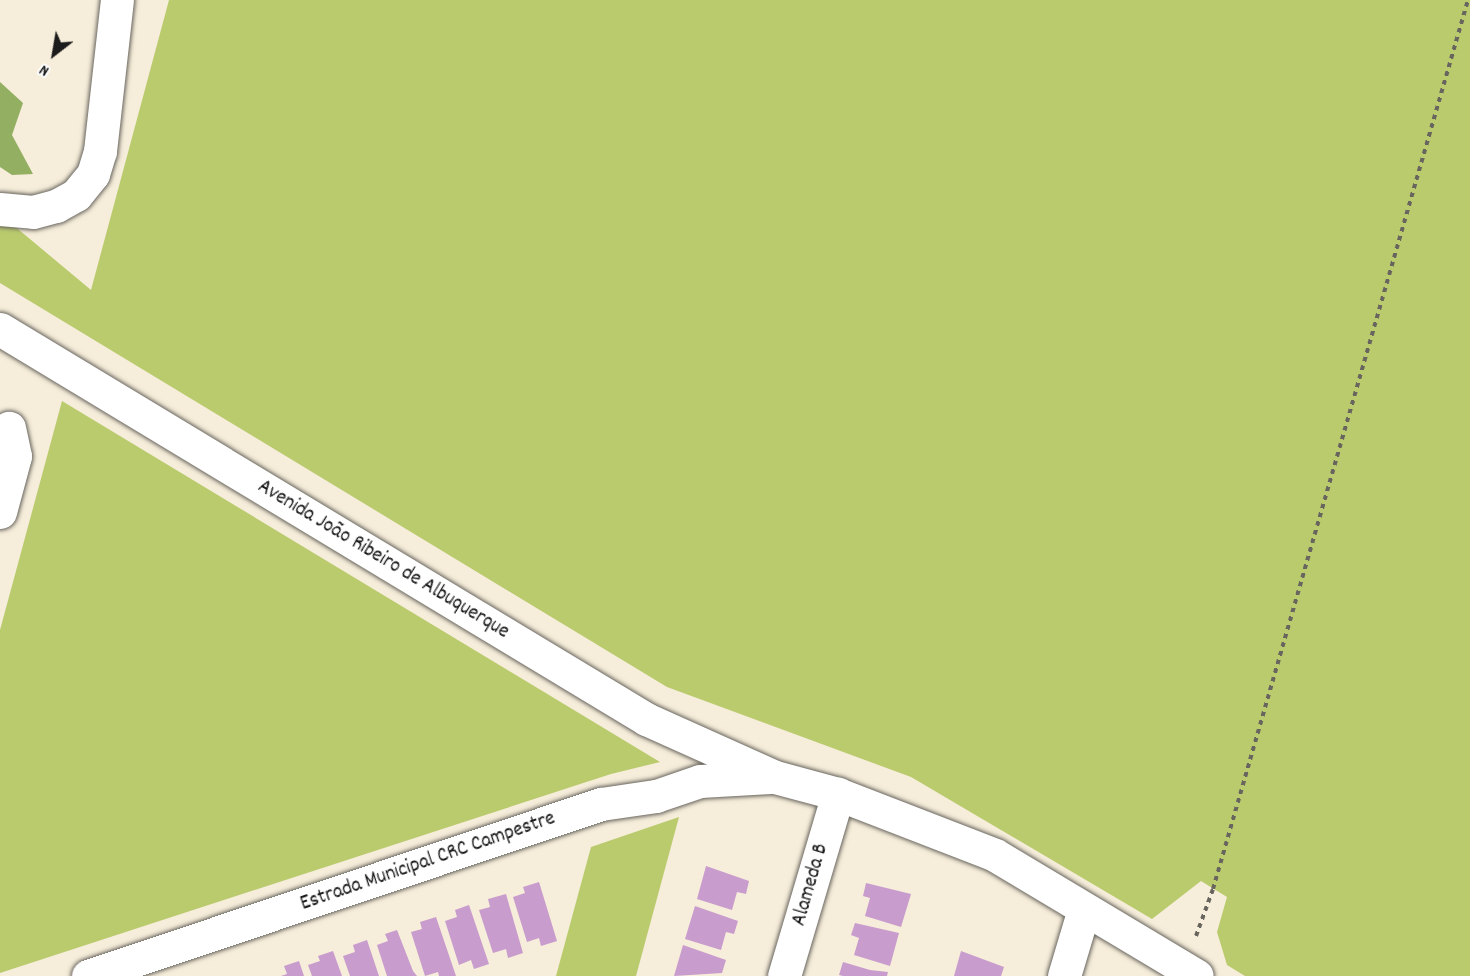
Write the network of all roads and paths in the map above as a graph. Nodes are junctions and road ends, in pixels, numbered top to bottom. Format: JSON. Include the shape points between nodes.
{"nodes":[{"id":1,"x":117,"y":0,"type":"edge"},
{"id":2,"x":1468,"y":0,"type":"edge"},
{"id":3,"x":0,"y":209,"type":"edge"},
{"id":4,"x":0,"y":328,"type":"edge"},
{"id":5,"x":9,"y":428,"type":"dead end"},
{"id":6,"x":0,"y":512,"type":"edge"},
{"id":7,"x":775,"y":777,"type":"junction"},
{"id":8,"x":838,"y":794,"type":"junction"},
{"id":9,"x":1084,"y":909,"type":"junction"},
{"id":10,"x":1190,"y":972,"type":"edge"},
{"id":11,"x":88,"y":976,"type":"edge"},
{"id":12,"x":784,"y":976,"type":"edge"},
{"id":13,"x":1064,"y":976,"type":"edge"}],
"edges":[{"from":1,"to":3,"type":"street","via":[[100,151],[93,174],[76,195],[56,206],[33,212]]},
{"from":2,"to":10,"type":"path"},
{"from":4,"to":7,"type":"street","name":"Avenida João Ribeiro de Albuquerque","via":[[646,719]]},
{"from":5,"to":6,"type":"street","via":[[15,456]]},
{"from":7,"to":8,"type":"street"},
{"from":7,"to":11,"type":"street","name":"Estrada Municipal CRC Campestre","via":[[700,781],[656,796],[601,804]]},
{"from":8,"to":9,"type":"street","via":[[995,855]]},
{"from":8,"to":12,"type":"street","name":"Alameda B"},
{"from":9,"to":10,"type":"street"},
{"from":9,"to":13,"type":"street"}]}
